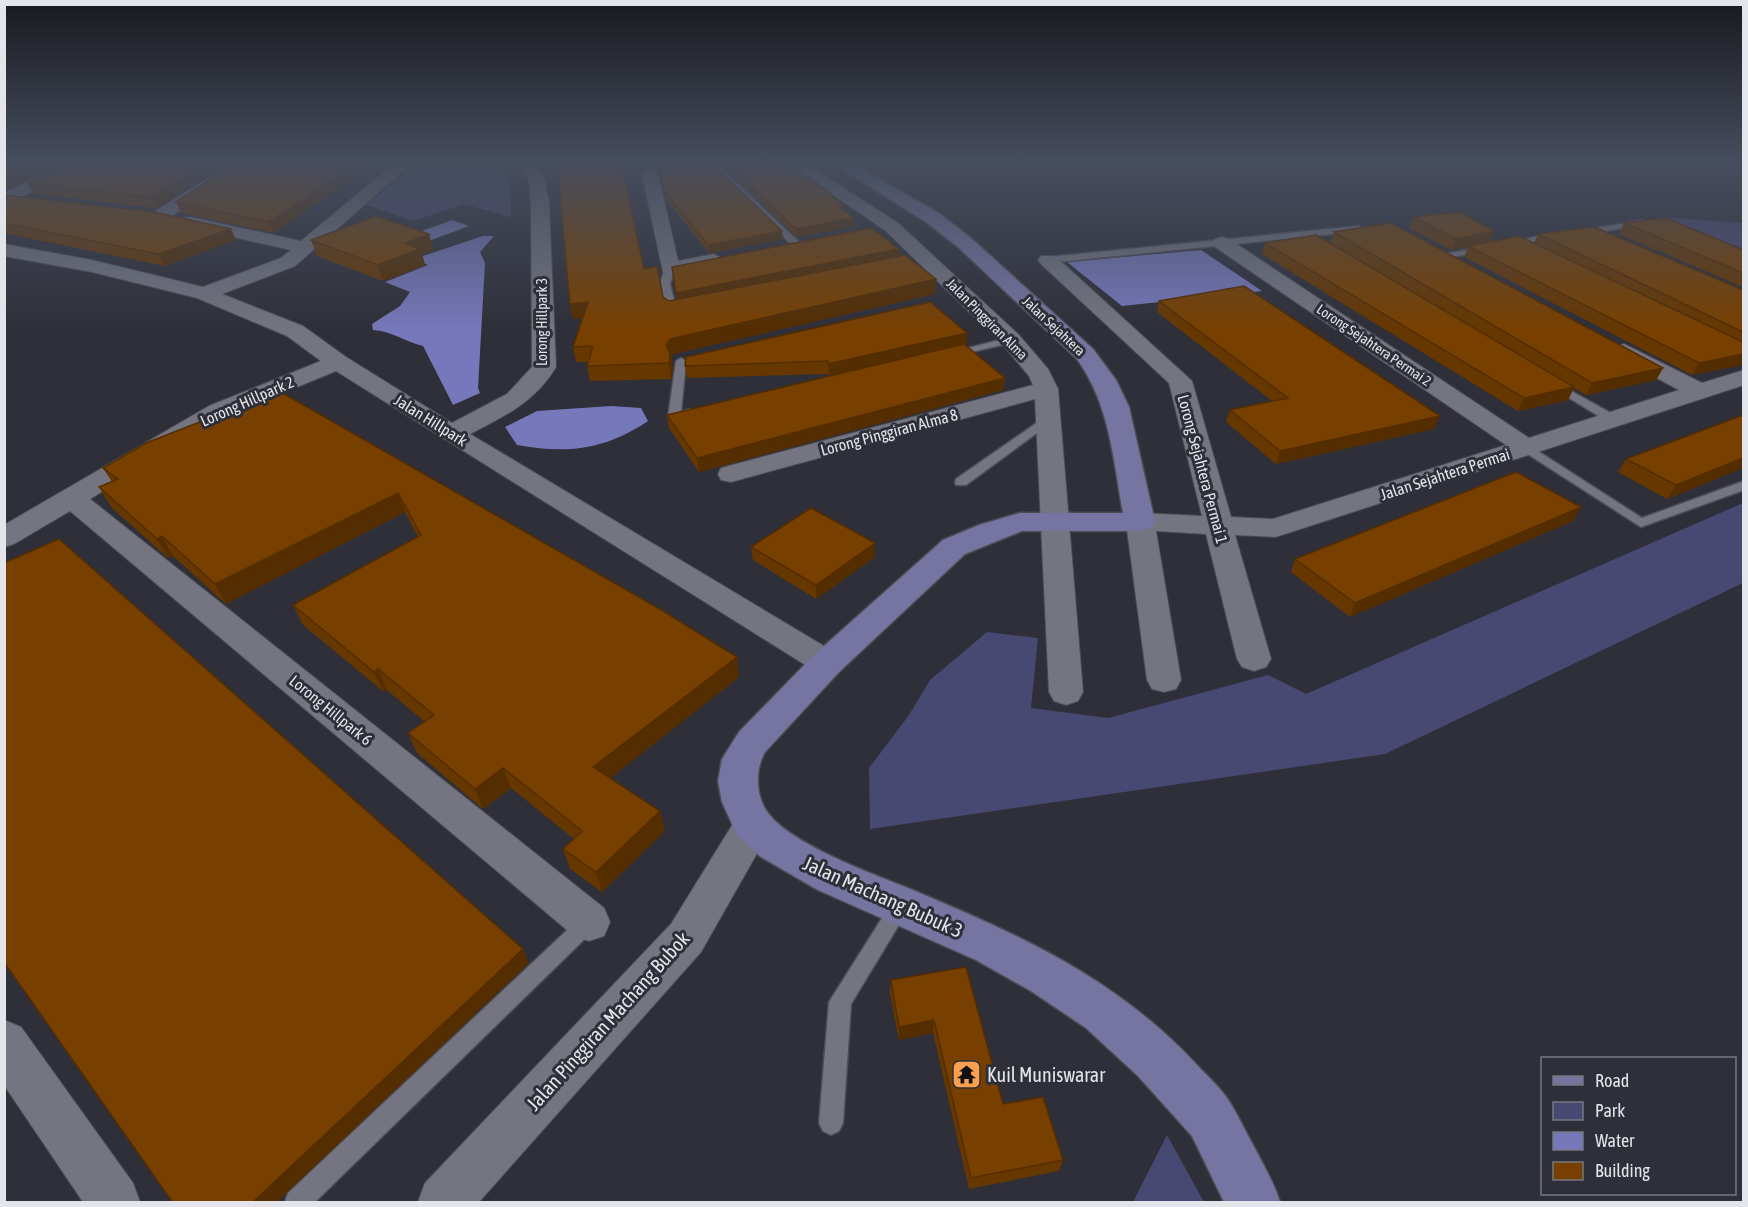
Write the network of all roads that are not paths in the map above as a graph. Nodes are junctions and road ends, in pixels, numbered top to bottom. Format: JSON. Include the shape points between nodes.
{"nodes":[{"id":1,"x":169,"y":218,"type":"edge"},
{"id":2,"x":337,"y":218,"type":"edge"},
{"id":3,"x":540,"y":218,"type":"edge"},
{"id":4,"x":659,"y":218,"type":"edge"},
{"id":5,"x":769,"y":218,"type":"edge"},
{"id":6,"x":879,"y":218,"type":"edge"},
{"id":7,"x":933,"y":218,"type":"edge"},
{"id":8,"x":1651,"y":221,"type":"edge"},
{"id":9,"x":892,"y":227,"type":"junction"},
{"id":10,"x":1359,"y":229,"type":"edge"},
{"id":11,"x":1593,"y":230,"type":"junction"},
{"id":12,"x":860,"y":233,"type":"edge"},
{"id":13,"x":1304,"y":234,"type":"junction"},
{"id":14,"x":818,"y":241,"type":"edge"},
{"id":15,"x":1514,"y":241,"type":"junction"},
{"id":16,"x":1222,"y":243,"type":"junction"},
{"id":17,"x":1425,"y":244,"type":"edge"},
{"id":18,"x":1625,"y":244,"type":"edge"},
{"id":19,"x":797,"y":245,"type":"junction"},
{"id":20,"x":1324,"y":246,"type":"edge"},
{"id":21,"x":303,"y":247,"type":"junction"},
{"id":22,"x":774,"y":249,"type":"edge"},
{"id":23,"x":4,"y":250,"type":"edge"},
{"id":24,"x":1535,"y":251,"type":"edge"},
{"id":25,"x":1446,"y":255,"type":"junction"},
{"id":26,"x":728,"y":257,"type":"edge"},
{"id":27,"x":1048,"y":260,"type":"joint"},
{"id":28,"x":670,"y":268,"type":"junction"},
{"id":29,"x":1477,"y":272,"type":"edge"},
{"id":30,"x":204,"y":294,"type":"junction"},
{"id":31,"x":695,"y":306,"type":"edge"},
{"id":32,"x":1011,"y":340,"type":"junction"},
{"id":33,"x":1609,"y":343,"type":"edge"},
{"id":34,"x":704,"y":356,"type":"edge"},
{"id":35,"x":941,"y":356,"type":"edge"},
{"id":36,"x":681,"y":361,"type":"joint"},
{"id":37,"x":338,"y":362,"type":"junction"},
{"id":38,"x":1743,"y":377,"type":"edge"},
{"id":39,"x":1544,"y":378,"type":"edge"},
{"id":40,"x":1046,"y":389,"type":"junction"},
{"id":41,"x":1701,"y":392,"type":"junction"},
{"id":42,"x":698,"y":412,"type":"edge"},
{"id":43,"x":1048,"y":419,"type":"junction"},
{"id":44,"x":1614,"y":420,"type":"junction"},
{"id":45,"x":451,"y":433,"type":"junction"},
{"id":46,"x":1527,"y":448,"type":"junction"},
{"id":47,"x":731,"y":474,"type":"dead end"},
{"id":48,"x":961,"y":482,"type":"dead end"},
{"id":49,"x":1743,"y":485,"type":"edge"},
{"id":50,"x":73,"y":499,"type":"junction"},
{"id":51,"x":1054,"y":520,"type":"junction"},
{"id":52,"x":1140,"y":522,"type":"junction"},
{"id":53,"x":1217,"y":525,"type":"junction"},
{"id":54,"x":4,"y":538,"type":"edge"},
{"id":55,"x":1254,"y":659,"type":"dead end"},
{"id":56,"x":827,"y":663,"type":"junction"},
{"id":57,"x":1164,"y":680,"type":"dead end"},
{"id":58,"x":1066,"y":692,"type":"dead end"},
{"id":59,"x":753,"y":825,"type":"junction"},
{"id":60,"x":901,"y":905,"type":"junction"},
{"id":61,"x":589,"y":922,"type":"joint"},
{"id":62,"x":4,"y":1043,"type":"edge"},
{"id":63,"x":831,"y":1123,"type":"dead end"},
{"id":64,"x":114,"y":1203,"type":"edge"},
{"id":65,"x":297,"y":1203,"type":"edge"},
{"id":66,"x":444,"y":1203,"type":"edge"},
{"id":67,"x":1253,"y":1203,"type":"edge"}],
"edges":[{"from":1,"to":21,"type":"street"},
{"from":2,"to":21,"type":"street"},
{"from":3,"to":45,"type":"street","name":"Lorong Hillpark 3","via":[[544,367],[536,383],[517,400]]},
{"from":4,"to":28,"type":"street"},
{"from":5,"to":19,"type":"lane"},
{"from":6,"to":9,"type":"street","name":"Jalan Pinggiran Alma"},
{"from":7,"to":52,"type":"main road","name":"Jalan Sejahtera","via":[[1085,354],[1104,380],[1116,407]]},
{"from":8,"to":11,"type":"lane"},
{"from":9,"to":12,"type":"street"},
{"from":9,"to":32,"type":"street","name":"Jalan Pinggiran Alma","via":[[956,299]]},
{"from":10,"to":13,"type":"lane"},
{"from":11,"to":15,"type":"lane"},
{"from":11,"to":18,"type":"street"},
{"from":13,"to":16,"type":"lane"},
{"from":13,"to":20,"type":"lane"},
{"from":14,"to":19,"type":"street"},
{"from":15,"to":24,"type":"lane"},
{"from":15,"to":25,"type":"lane"},
{"from":16,"to":27,"type":"lane"},
{"from":16,"to":46,"type":"street","name":"Lorong Sejahtera Permai 2"},
{"from":17,"to":25,"type":"street"},
{"from":19,"to":22,"type":"street"},
{"from":21,"to":30,"type":"street","via":[[288,262]]},
{"from":23,"to":30,"type":"street","name":"Jalan Hillpark","via":[[92,266]]},
{"from":25,"to":29,"type":"street"},
{"from":26,"to":28,"type":"street"},
{"from":27,"to":53,"type":"street","name":"Lorong Sejahtera Permai 1","via":[[1180,381]]},
{"from":28,"to":31,"type":"lane","via":[[665,284],[672,311]]},
{"from":30,"to":37,"type":"street","name":"Jalan Hillpark","via":[[295,331]]},
{"from":32,"to":35,"type":"lane"},
{"from":32,"to":40,"type":"street","name":"Jalan Pinggiran Alma","via":[[1040,374]]},
{"from":33,"to":41,"type":"street"},
{"from":34,"to":36,"type":"street"},
{"from":36,"to":42,"type":"lane","via":[[674,417]]},
{"from":37,"to":45,"type":"street","name":"Jalan Hillpark"},
{"from":37,"to":50,"type":"street","name":"Lorong Hillpark 2","via":[[218,411]]},
{"from":38,"to":41,"type":"street","name":"Jalan Sejahtera Permai"},
{"from":39,"to":44,"type":"lane"},
{"from":40,"to":43,"type":"street","name":"Jalan Pinggiran Alma"},
{"from":40,"to":47,"type":"street","name":"Lorong Pinggiran Alma 8"},
{"from":41,"to":44,"type":"street","name":"Jalan Sejahtera Permai"},
{"from":43,"to":48,"type":"lane"},
{"from":43,"to":51,"type":"street","name":"Jalan Pinggiran Alma"},
{"from":44,"to":46,"type":"street","name":"Jalan Sejahtera Permai"},
{"from":45,"to":56,"type":"street","name":"Jalan Hillpark"},
{"from":46,"to":49,"type":"lane","via":[[1641,523]]},
{"from":46,"to":53,"type":"street","name":"Jalan Sejahtera Permai","via":[[1275,528]]},
{"from":50,"to":54,"type":"street","name":"Lorong Hillpark 2"},
{"from":50,"to":61,"type":"street","name":"Lorong Hillpark 6"},
{"from":51,"to":52,"type":"main road","name":"Jalan Machang Bubuk 3"},
{"from":51,"to":56,"type":"main road","name":"Jalan Machang Bubuk 3","via":[[1020,522],[954,547]]},
{"from":51,"to":58,"type":"street","name":"Jalan Pinggiran Alma"},
{"from":52,"to":53,"type":"street","name":"Jalan Sejahtera Permai"},
{"from":52,"to":57,"type":"street","name":"Jalan Sejahtera"},
{"from":53,"to":55,"type":"street","name":"Lorong Sejahtera Permai 1"},
{"from":56,"to":59,"type":"main road","name":"Jalan Machang Bubuk 3","via":[[752,742],[741,759],[738,781]]},
{"from":59,"to":60,"type":"main road","name":"Jalan Machang Bubuk 3","via":[[776,845],[813,867]]},
{"from":59,"to":66,"type":"street","name":"Jalan Pinggiran Machang Bubok","via":[[686,938]]},
{"from":60,"to":63,"type":"lane","via":[[840,1002]]},
{"from":60,"to":67,"type":"main road","name":"Jalan Machang Bubuk 3","via":[[992,945],[1103,1012],[1156,1058],[1210,1119]]},
{"from":61,"to":65,"type":"lane"},
{"from":62,"to":64,"type":"street"}]}
